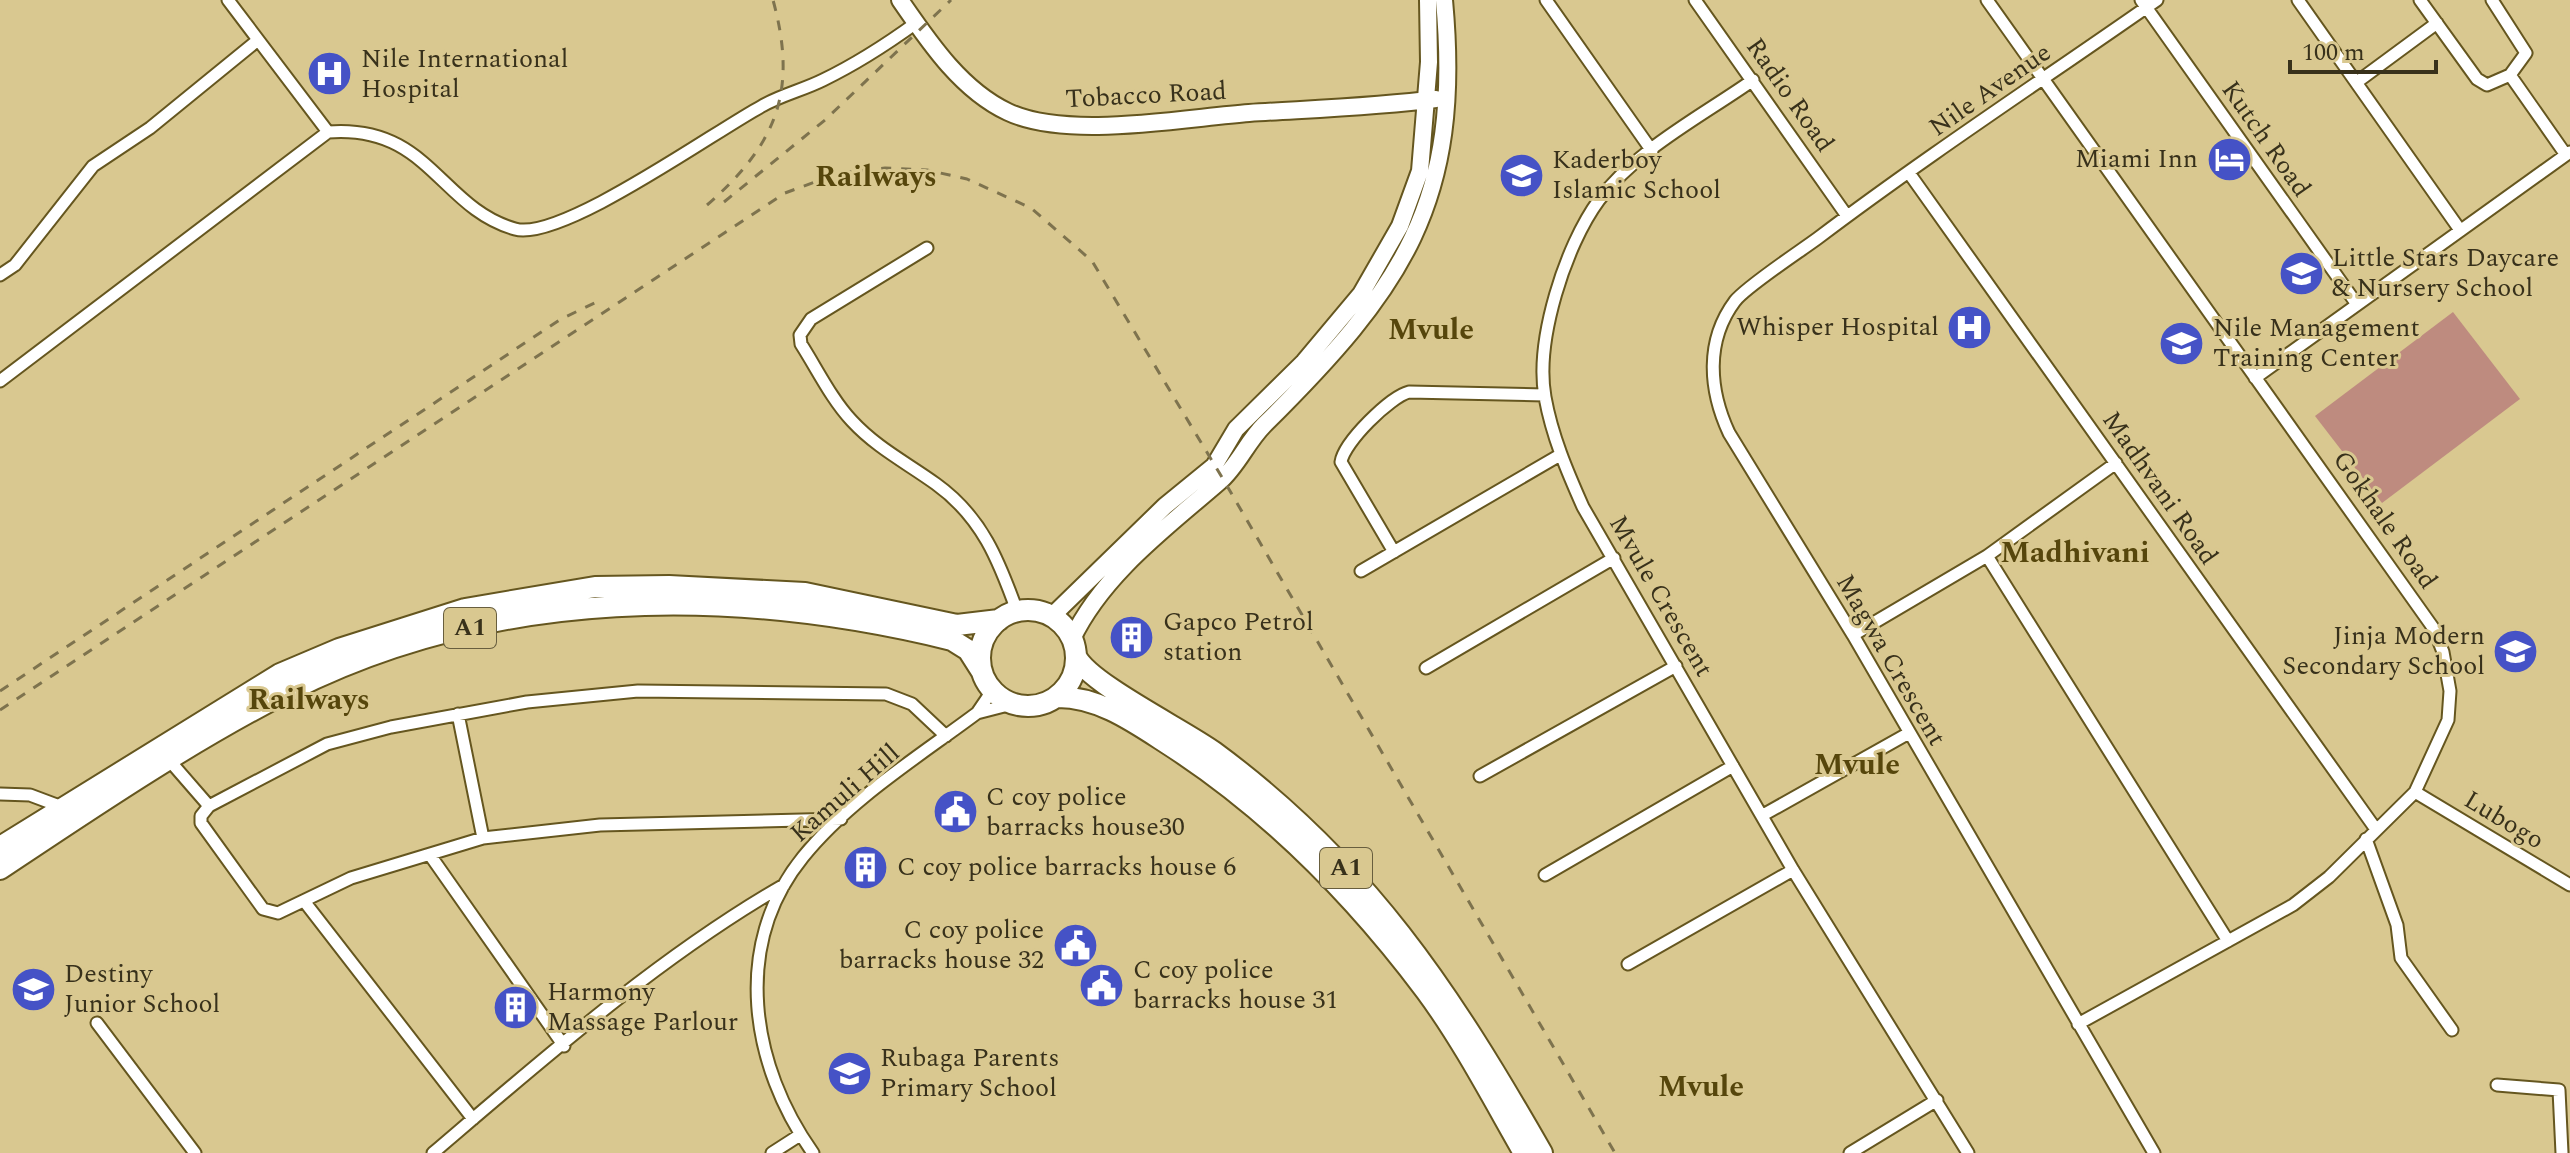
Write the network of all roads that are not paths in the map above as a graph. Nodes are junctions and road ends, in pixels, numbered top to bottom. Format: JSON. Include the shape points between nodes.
{"nodes":[{"id":1,"x":228,"y":0,"type":"edge"},
{"id":2,"x":900,"y":0,"type":"edge"},
{"id":3,"x":1428,"y":0,"type":"edge"},
{"id":4,"x":1444,"y":0,"type":"edge"},
{"id":5,"x":1546,"y":0,"type":"edge"},
{"id":6,"x":1695,"y":0,"type":"edge"},
{"id":7,"x":1987,"y":0,"type":"edge"},
{"id":8,"x":2157,"y":0,"type":"edge"},
{"id":9,"x":2298,"y":0,"type":"edge"},
{"id":10,"x":2420,"y":0,"type":"edge"},
{"id":11,"x":2492,"y":0,"type":"edge"},
{"id":12,"x":2144,"y":4,"type":"edge"},
{"id":13,"x":916,"y":23,"type":"junction"},
{"id":14,"x":2437,"y":23,"type":"junction"},
{"id":15,"x":258,"y":40,"type":"junction"},
{"id":16,"x":2510,"y":75,"type":"junction"},
{"id":17,"x":1753,"y":80,"type":"junction"},
{"id":18,"x":2043,"y":80,"type":"junction"},
{"id":19,"x":2357,"y":82,"type":"junction"},
{"id":20,"x":1446,"y":98,"type":"junction"},
{"id":21,"x":1426,"y":100,"type":"junction"},
{"id":22,"x":328,"y":132,"type":"junction"},
{"id":23,"x":1652,"y":151,"type":"junction"},
{"id":24,"x":2568,"y":154,"type":"edge"},
{"id":25,"x":1909,"y":173,"type":"junction"},
{"id":26,"x":1847,"y":216,"type":"junction"},
{"id":27,"x":2460,"y":230,"type":"junction"},
{"id":28,"x":927,"y":248,"type":"dead end"},
{"id":29,"x":0,"y":275,"type":"edge"},
{"id":30,"x":2356,"y":303,"type":"junction"},
{"id":31,"x":2255,"y":378,"type":"junction"},
{"id":32,"x":0,"y":381,"type":"edge"},
{"id":33,"x":1544,"y":395,"type":"junction"},
{"id":34,"x":1560,"y":455,"type":"junction"},
{"id":35,"x":2116,"y":463,"type":"junction"},
{"id":36,"x":1394,"y":552,"type":"junction"},
{"id":37,"x":1987,"y":556,"type":"junction"},
{"id":38,"x":1614,"y":558,"type":"junction"},
{"id":39,"x":1361,"y":571,"type":"dead end"},
{"id":40,"x":1008,"y":616,"type":"junction"},
{"id":41,"x":1052,"y":616,"type":"junction"},
{"id":42,"x":1853,"y":635,"type":"junction"},
{"id":43,"x":1074,"y":648,"type":"junction"},
{"id":44,"x":1676,"y":666,"type":"junction"},
{"id":45,"x":1426,"y":668,"type":"dead end"},
{"id":46,"x":982,"y":672,"type":"junction"},
{"id":47,"x":992,"y":691,"type":"junction"},
{"id":48,"x":1058,"y":697,"type":"junction"},
{"id":49,"x":1012,"y":704,"type":"junction"},
{"id":50,"x":977,"y":713,"type":"junction"},
{"id":51,"x":458,"y":714,"type":"junction"},
{"id":52,"x":1909,"y":733,"type":"junction"},
{"id":53,"x":946,"y":736,"type":"junction"},
{"id":54,"x":169,"y":760,"type":"junction"},
{"id":55,"x":1733,"y":766,"type":"junction"},
{"id":56,"x":1480,"y":776,"type":"dead end"},
{"id":57,"x":2415,"y":792,"type":"junction"},
{"id":58,"x":0,"y":794,"type":"edge"},
{"id":59,"x":209,"y":806,"type":"junction"},
{"id":60,"x":62,"y":807,"type":"junction"},
{"id":61,"x":1763,"y":815,"type":"junction"},
{"id":62,"x":841,"y":819,"type":"junction"},
{"id":63,"x":2375,"y":828,"type":"junction"},
{"id":64,"x":483,"y":838,"type":"junction"},
{"id":65,"x":2366,"y":839,"type":"junction"},
{"id":66,"x":0,"y":847,"type":"edge"},
{"id":67,"x":430,"y":855,"type":"junction"},
{"id":68,"x":0,"y":869,"type":"edge"},
{"id":69,"x":1793,"y":870,"type":"junction"},
{"id":70,"x":1545,"y":875,"type":"dead end"},
{"id":71,"x":784,"y":885,"type":"junction"},
{"id":72,"x":2570,"y":885,"type":"edge"},
{"id":73,"x":304,"y":901,"type":"junction"},
{"id":74,"x":2228,"y":941,"type":"junction"},
{"id":75,"x":1628,"y":964,"type":"dead end"},
{"id":76,"x":97,"y":1023,"type":"dead end"},
{"id":77,"x":2078,"y":1024,"type":"junction"},
{"id":78,"x":2452,"y":1030,"type":"dead end"},
{"id":79,"x":564,"y":1046,"type":"junction"},
{"id":80,"x":2497,"y":1085,"type":"dead end"},
{"id":81,"x":1937,"y":1100,"type":"junction"},
{"id":82,"x":473,"y":1119,"type":"junction"},
{"id":83,"x":800,"y":1135,"type":"junction"},
{"id":84,"x":195,"y":1153,"type":"edge"},
{"id":85,"x":433,"y":1153,"type":"edge"},
{"id":86,"x":772,"y":1153,"type":"edge"},
{"id":87,"x":813,"y":1153,"type":"edge"},
{"id":88,"x":1524,"y":1153,"type":"edge"},
{"id":89,"x":1542,"y":1153,"type":"edge"},
{"id":90,"x":1850,"y":1153,"type":"edge"},
{"id":91,"x":1968,"y":1153,"type":"edge"},
{"id":92,"x":2154,"y":1153,"type":"edge"},
{"id":93,"x":2562,"y":1153,"type":"edge"}],
"edges":[{"from":1,"to":15,"type":"street"},
{"from":2,"to":13,"type":"street","name":"Tobacco Road"},
{"from":3,"to":21,"type":"street"},
{"from":4,"to":20,"type":"street"},
{"from":5,"to":23,"type":"street"},
{"from":6,"to":17,"type":"street","name":"Radio Road"},
{"from":7,"to":18,"type":"street","name":"Gokhale Road"},
{"from":8,"to":12,"type":"street","name":"Nile Avenue"},
{"from":9,"to":19,"type":"street"},
{"from":10,"to":14,"type":"street"},
{"from":11,"to":16,"type":"street","via":[[2526,53]]},
{"from":12,"to":18,"type":"street","name":"Nile Avenue"},
{"from":12,"to":30,"type":"street","name":"Kutch Road"},
{"from":13,"to":21,"type":"street","name":"Tobacco Road","via":[[969,87],[1032,121],[1091,125]]},
{"from":13,"to":22,"type":"street","via":[[824,80],[762,106],[624,188],[536,230],[498,222],[423,161],[388,140],[371,133]]},
{"from":14,"to":16,"type":"street","via":[[2477,79],[2487,85]]},
{"from":14,"to":19,"type":"street"},
{"from":15,"to":22,"type":"street"},
{"from":15,"to":29,"type":"street","via":[[150,128],[93,166],[15,265]]},
{"from":16,"to":24,"type":"street"},
{"from":17,"to":23,"type":"street","name":"Mvule Crescent"},
{"from":17,"to":26,"type":"street","name":"Radio Road"},
{"from":18,"to":25,"type":"street","name":"Nile Avenue"},
{"from":18,"to":31,"type":"street","name":"Gokhale Road"},
{"from":19,"to":27,"type":"street"},
{"from":20,"to":21,"type":"street","name":"Tobacco Road"},
{"from":20,"to":43,"type":"street","via":[[1441,147],[1420,225],[1386,289],[1319,370],[1247,442],[1223,479],[1173,519],[1087,608]]},
{"from":21,"to":41,"type":"street","via":[[1423,150],[1411,197],[1390,247],[1361,294],[1304,362],[1236,429],[1214,466]]},
{"from":22,"to":32,"type":"street"},
{"from":23,"to":33,"type":"street","name":"Mvule Crescent","via":[[1599,200],[1569,260],[1551,316]]},
{"from":24,"to":27,"type":"street"},
{"from":25,"to":26,"type":"street","name":"Nile Avenue"},
{"from":25,"to":35,"type":"street","name":"Madhvani Road"},
{"from":26,"to":42,"type":"street","name":"Magwa Crescent","via":[[1737,298],[1714,345],[1713,377],[1729,433]]},
{"from":27,"to":30,"type":"street"},
{"from":28,"to":40,"type":"street","via":[[811,319],[800,335],[801,344],[850,419],[883,451],[946,492],[976,521],[989,540]]},
{"from":30,"to":31,"type":"street"},
{"from":31,"to":57,"type":"street","name":"Gokhale Road","via":[[2434,629],[2443,652],[2450,691],[2448,720]]},
{"from":33,"to":34,"type":"street","name":"Mvule Crescent"},
{"from":33,"to":36,"type":"street","via":[[1409,392],[1371,421],[1341,462]]},
{"from":34,"to":36,"type":"street"},
{"from":34,"to":38,"type":"street","name":"Mvule Crescent"},
{"from":35,"to":37,"type":"street"},
{"from":35,"to":63,"type":"street","name":"Madhvani Road"},
{"from":36,"to":39,"type":"street"},
{"from":37,"to":42,"type":"street"},
{"from":37,"to":74,"type":"street"},
{"from":38,"to":44,"type":"street","name":"Mvule Crescent"},
{"from":38,"to":45,"type":"street"},
{"from":40,"to":41,"type":"highway","number":"A1","via":[[1029,610]]},
{"from":40,"to":46,"type":"highway","via":[[981,649]]},
{"from":40,"to":60,"type":"highway","number":"A1","via":[[957,625],[836,598],[735,587],[595,587],[465,609],[280,674]]},
{"from":41,"to":43,"type":"highway","number":"A1"},
{"from":42,"to":52,"type":"street","name":"Magwa Crescent"},
{"from":43,"to":48,"type":"highway","via":[[1075,672]]},
{"from":43,"to":89,"type":"highway","number":"A1","via":[[1081,667],[1097,681],[1155,712],[1263,789],[1353,875],[1437,978]]},
{"from":44,"to":55,"type":"street","name":"Mvule Crescent"},
{"from":44,"to":56,"type":"street"},
{"from":46,"to":47,"type":"highway","number":"A1"},
{"from":46,"to":54,"type":"highway","number":"A1","via":[[968,650],[952,640],[833,615],[718,603],[602,606],[484,624],[351,664],[289,691]]},
{"from":47,"to":49,"type":"highway","number":"A1"},
{"from":47,"to":50,"type":"street","name":"Kamuli Hill"},
{"from":48,"to":49,"type":"highway","number":"A1","via":[[1044,704]]},
{"from":48,"to":88,"type":"highway","number":"A1","via":[[1093,700],[1147,731],[1206,768],[1302,849],[1427,992]]},
{"from":49,"to":50,"type":"street","name":"Kamuli Hill"},
{"from":50,"to":53,"type":"street","name":"Kamuli Hill"},
{"from":51,"to":53,"type":"street","via":[[599,693],[851,692],[900,697]]},
{"from":51,"to":59,"type":"street","via":[[311,749]]},
{"from":51,"to":64,"type":"street"},
{"from":52,"to":61,"type":"street"},
{"from":52,"to":77,"type":"street","name":"Magwa Crescent"},
{"from":53,"to":62,"type":"street","name":"Kamuli Hill"},
{"from":54,"to":59,"type":"street"},
{"from":54,"to":68,"type":"highway","number":"A1"},
{"from":55,"to":61,"type":"street","name":"Mvule Crescent"},
{"from":55,"to":70,"type":"street"},
{"from":57,"to":63,"type":"street","name":"Gokhale Road"},
{"from":57,"to":72,"type":"street","name":"Lubogo"},
{"from":58,"to":60,"type":"street","via":[[30,795]]},
{"from":59,"to":73,"type":"street","via":[[201,823],[263,909],[278,913]]},
{"from":60,"to":66,"type":"highway","number":"A1"},
{"from":61,"to":69,"type":"street","name":"Mvule Crescent"},
{"from":62,"to":64,"type":"street","via":[[600,825]]},
{"from":62,"to":71,"type":"street","name":"Kamuli Hill"},
{"from":63,"to":65,"type":"street","name":"Gokhale Road"},
{"from":64,"to":67,"type":"street"},
{"from":65,"to":74,"type":"street","name":"Gokhale Road","via":[[2293,905]]},
{"from":65,"to":78,"type":"street","via":[[2397,925],[2401,958]]},
{"from":67,"to":73,"type":"street","via":[[351,878]]},
{"from":67,"to":79,"type":"street"},
{"from":69,"to":75,"type":"street"},
{"from":69,"to":81,"type":"street","name":"Mvule Crescent"},
{"from":71,"to":79,"type":"street","via":[[737,912]]},
{"from":71,"to":83,"type":"street","name":"Kamuli Hill","via":[[763,943],[757,1000],[769,1074]]},
{"from":73,"to":82,"type":"street"},
{"from":74,"to":77,"type":"street","name":"Gokhale Road"},
{"from":76,"to":84,"type":"street"},
{"from":77,"to":92,"type":"street","name":"Magwa Crescent"},
{"from":79,"to":82,"type":"street"},
{"from":80,"to":93,"type":"street","via":[[2559,1090]]},
{"from":81,"to":90,"type":"street"},
{"from":81,"to":91,"type":"street","name":"Mvule Crescent"},
{"from":82,"to":85,"type":"street"},
{"from":83,"to":86,"type":"street"},
{"from":83,"to":87,"type":"street","name":"Kamuli Hill"}]}
